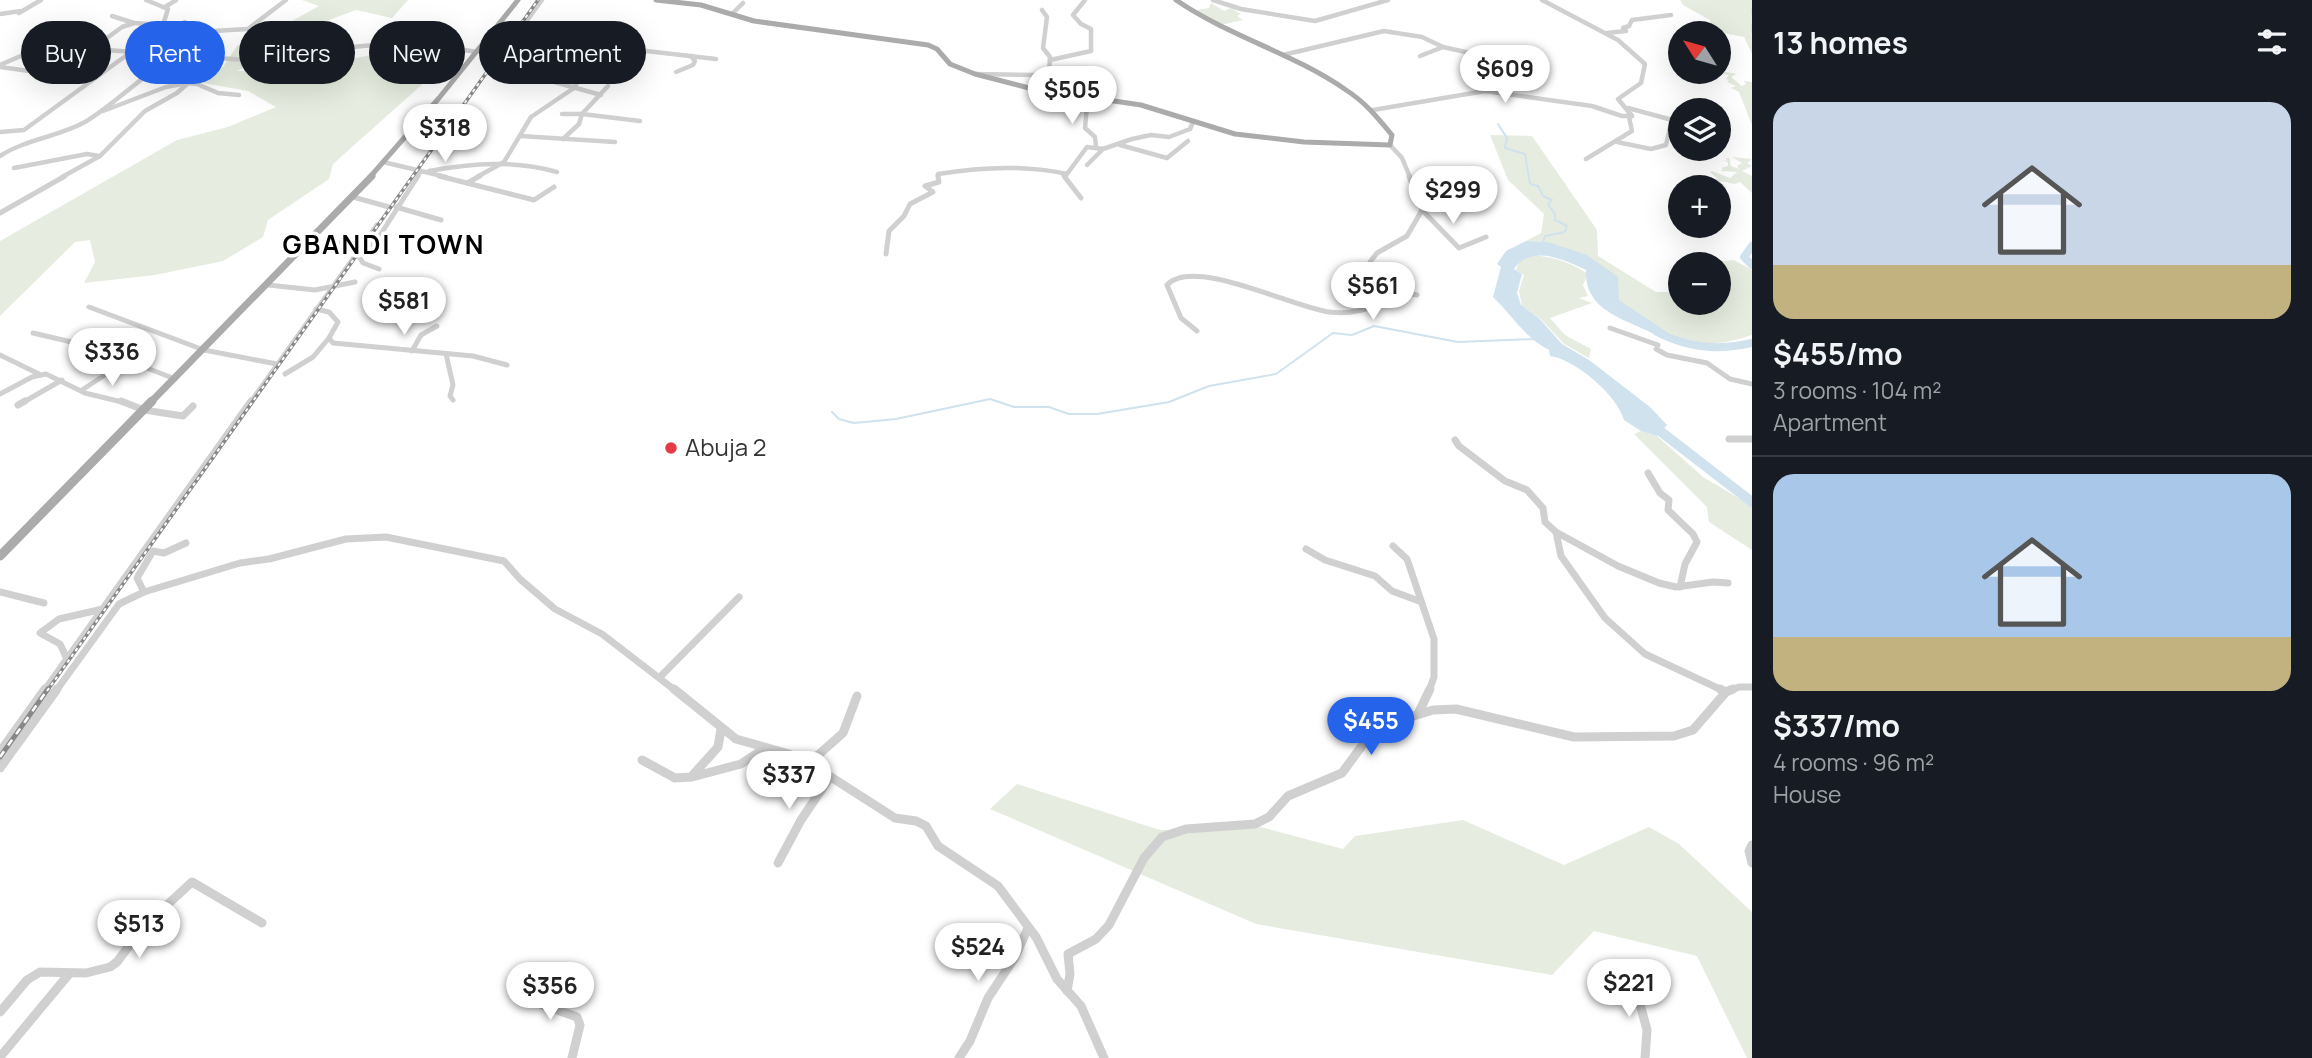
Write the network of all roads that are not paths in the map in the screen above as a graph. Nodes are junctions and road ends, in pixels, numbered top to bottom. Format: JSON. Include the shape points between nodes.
{"nodes":[{"id":1,"x":41,"y":0,"type":"edge"},
{"id":2,"x":146,"y":0,"type":"edge"},
{"id":3,"x":176,"y":0,"type":"edge"},
{"id":4,"x":286,"y":0,"type":"edge"},
{"id":5,"x":518,"y":0,"type":"edge"},
{"id":6,"x":542,"y":0,"type":"edge"},
{"id":7,"x":656,"y":0,"type":"edge"},
{"id":8,"x":1085,"y":0,"type":"edge"},
{"id":9,"x":1176,"y":0,"type":"edge"},
{"id":10,"x":1213,"y":0,"type":"edge"},
{"id":11,"x":1388,"y":0,"type":"edge"},
{"id":12,"x":1542,"y":0,"type":"edge"},
{"id":13,"x":685,"y":1,"type":"edge"},
{"id":14,"x":743,"y":3,"type":"dead end"},
{"id":15,"x":165,"y":7,"type":"junction"},
{"id":16,"x":1042,"y":10,"type":"dead end"},
{"id":17,"x":0,"y":13,"type":"edge"},
{"id":18,"x":733,"y":13,"type":"junction"},
{"id":19,"x":1671,"y":15,"type":"dead end"},
{"id":20,"x":112,"y":16,"type":"dead end"},
{"id":21,"x":262,"y":20,"type":"joint"},
{"id":22,"x":128,"y":21,"type":"edge"},
{"id":23,"x":164,"y":21,"type":"edge"},
{"id":24,"x":527,"y":21,"type":"edge"},
{"id":25,"x":225,"y":30,"type":"edge"},
{"id":26,"x":235,"y":30,"type":"junction"},
{"id":27,"x":239,"y":30,"type":"edge"},
{"id":28,"x":1597,"y":30,"type":"junction"},
{"id":29,"x":1443,"y":47,"type":"junction"},
{"id":30,"x":477,"y":52,"type":"junction"},
{"id":31,"x":1283,"y":55,"type":"junction"},
{"id":32,"x":21,"y":56,"type":"edge"},
{"id":33,"x":125,"y":56,"type":"edge"},
{"id":34,"x":691,"y":56,"type":"junction"},
{"id":35,"x":1420,"y":56,"type":"dead end"},
{"id":36,"x":225,"y":57,"type":"edge"},
{"id":37,"x":1488,"y":57,"type":"dead end"},
{"id":38,"x":716,"y":59,"type":"dead end"},
{"id":39,"x":1050,"y":60,"type":"junction"},
{"id":40,"x":0,"y":66,"type":"edge"},
{"id":41,"x":21,"y":69,"type":"edge"},
{"id":42,"x":676,"y":72,"type":"dead end"},
{"id":43,"x":975,"y":74,"type":"junction"},
{"id":44,"x":1105,"y":80,"type":"dead end"},
{"id":45,"x":136,"y":84,"type":"edge"},
{"id":46,"x":183,"y":84,"type":"edge"},
{"id":47,"x":186,"y":84,"type":"edge"},
{"id":48,"x":196,"y":84,"type":"edge"},
{"id":49,"x":562,"y":84,"type":"edge"},
{"id":50,"x":608,"y":86,"type":"dead end"},
{"id":51,"x":1084,"y":86,"type":"junction"},
{"id":52,"x":574,"y":88,"type":"junction"},
{"id":53,"x":239,"y":95,"type":"dead end"},
{"id":54,"x":601,"y":95,"type":"junction"},
{"id":55,"x":1070,"y":95,"type":"junction"},
{"id":56,"x":1090,"y":98,"type":"junction"},
{"id":57,"x":1628,"y":108,"type":"junction"},
{"id":58,"x":1373,"y":110,"type":"junction"},
{"id":59,"x":99,"y":112,"type":"junction"},
{"id":60,"x":562,"y":114,"type":"dead end"},
{"id":61,"x":582,"y":114,"type":"junction"},
{"id":62,"x":1632,"y":116,"type":"junction"},
{"id":63,"x":1668,"y":118,"type":"edge"},
{"id":64,"x":640,"y":121,"type":"dead end"},
{"id":65,"x":1193,"y":122,"type":"junction"},
{"id":66,"x":0,"y":132,"type":"edge"},
{"id":67,"x":20,"y":132,"type":"junction"},
{"id":68,"x":1668,"y":135,"type":"edge"},
{"id":69,"x":520,"y":136,"type":"junction"},
{"id":70,"x":562,"y":139,"type":"junction"},
{"id":71,"x":41,"y":140,"type":"junction"},
{"id":72,"x":1188,"y":141,"type":"dead end"},
{"id":73,"x":615,"y":142,"type":"dead end"},
{"id":74,"x":1616,"y":142,"type":"junction"},
{"id":75,"x":1117,"y":144,"type":"junction"},
{"id":76,"x":1390,"y":145,"type":"junction"},
{"id":77,"x":1096,"y":147,"type":"junction"},
{"id":78,"x":1103,"y":149,"type":"junction"},
{"id":79,"x":1,"y":155,"type":"edge"},
{"id":80,"x":100,"y":156,"type":"junction"},
{"id":81,"x":1586,"y":159,"type":"dead end"},
{"id":82,"x":383,"y":162,"type":"junction"},
{"id":83,"x":504,"y":162,"type":"junction"},
{"id":84,"x":1087,"y":165,"type":"dead end"},
{"id":85,"x":14,"y":168,"type":"dead end"},
{"id":86,"x":421,"y":171,"type":"junction"},
{"id":87,"x":558,"y":172,"type":"dead end"},
{"id":88,"x":1063,"y":174,"type":"junction"},
{"id":89,"x":467,"y":183,"type":"junction"},
{"id":90,"x":554,"y":187,"type":"dead end"},
{"id":91,"x":1488,"y":188,"type":"dead end"},
{"id":92,"x":1412,"y":190,"type":"junction"},
{"id":93,"x":352,"y":197,"type":"junction"},
{"id":94,"x":1081,"y":198,"type":"dead end"},
{"id":95,"x":392,"y":207,"type":"junction"},
{"id":96,"x":1422,"y":210,"type":"junction"},
{"id":97,"x":0,"y":213,"type":"edge"},
{"id":98,"x":441,"y":220,"type":"dead end"},
{"id":99,"x":377,"y":225,"type":"dead end"},
{"id":100,"x":1486,"y":237,"type":"dead end"},
{"id":101,"x":366,"y":240,"type":"junction"},
{"id":102,"x":314,"y":251,"type":"junction"},
{"id":103,"x":299,"y":254,"type":"junction"},
{"id":104,"x":886,"y":254,"type":"dead end"},
{"id":105,"x":358,"y":255,"type":"junction"},
{"id":106,"x":379,"y":269,"type":"dead end"},
{"id":107,"x":355,"y":282,"type":"dead end"},
{"id":108,"x":268,"y":285,"type":"junction"},
{"id":109,"x":1372,"y":287,"type":"junction"},
{"id":110,"x":331,"y":288,"type":"junction"},
{"id":111,"x":1417,"y":295,"type":"dead end"},
{"id":112,"x":89,"y":307,"type":"dead end"},
{"id":113,"x":316,"y":309,"type":"junction"},
{"id":114,"x":437,"y":326,"type":"dead end"},
{"id":115,"x":1610,"y":328,"type":"dead end"},
{"id":116,"x":1197,"y":331,"type":"dead end"},
{"id":117,"x":33,"y":332,"type":"dead end"},
{"id":118,"x":329,"y":338,"type":"junction"},
{"id":119,"x":204,"y":350,"type":"junction"},
{"id":120,"x":412,"y":351,"type":"junction"},
{"id":121,"x":446,"y":354,"type":"junction"},
{"id":122,"x":0,"y":355,"type":"edge"},
{"id":123,"x":126,"y":361,"type":"junction"},
{"id":124,"x":276,"y":364,"type":"junction"},
{"id":125,"x":507,"y":365,"type":"dead end"},
{"id":126,"x":39,"y":374,"type":"junction"},
{"id":127,"x":285,"y":374,"type":"dead end"},
{"id":128,"x":175,"y":379,"type":"junction"},
{"id":129,"x":62,"y":380,"type":"junction"},
{"id":130,"x":1752,"y":384,"type":"edge"},
{"id":131,"x":82,"y":390,"type":"junction"},
{"id":132,"x":0,"y":394,"type":"edge"},
{"id":133,"x":453,"y":400,"type":"dead end"},
{"id":134,"x":18,"y":405,"type":"dead end"},
{"id":135,"x":193,"y":406,"type":"dead end"},
{"id":136,"x":144,"y":410,"type":"junction"},
{"id":137,"x":1729,"y":439,"type":"dead end"},
{"id":138,"x":1752,"y":439,"type":"edge"},
{"id":139,"x":1455,"y":440,"type":"dead end"},
{"id":140,"x":1648,"y":472,"type":"dead end"},
{"id":141,"x":1556,"y":532,"type":"junction"},
{"id":142,"x":186,"y":543,"type":"dead end"},
{"id":143,"x":1393,"y":546,"type":"dead end"},
{"id":144,"x":1306,"y":549,"type":"dead end"},
{"id":145,"x":0,"y":556,"type":"edge"},
{"id":146,"x":1728,"y":583,"type":"dead end"},
{"id":147,"x":1680,"y":587,"type":"junction"},
{"id":148,"x":0,"y":592,"type":"edge"},
{"id":149,"x":144,"y":592,"type":"junction"},
{"id":150,"x":739,"y":597,"type":"dead end"},
{"id":151,"x":1419,"y":601,"type":"junction"},
{"id":152,"x":44,"y":603,"type":"dead end"},
{"id":153,"x":103,"y":610,"type":"junction"},
{"id":154,"x":68,"y":659,"type":"junction"},
{"id":155,"x":660,"y":677,"type":"junction"},
{"id":156,"x":1752,"y":687,"type":"edge"},
{"id":157,"x":1726,"y":692,"type":"junction"},
{"id":158,"x":857,"y":696,"type":"dead end"},
{"id":159,"x":1415,"y":714,"type":"junction"},
{"id":160,"x":721,"y":729,"type":"junction"},
{"id":161,"x":736,"y":739,"type":"junction"},
{"id":162,"x":718,"y":747,"type":"junction"},
{"id":163,"x":765,"y":748,"type":"junction"},
{"id":164,"x":0,"y":752,"type":"edge"},
{"id":165,"x":642,"y":760,"type":"dead end"},
{"id":166,"x":809,"y":763,"type":"junction"},
{"id":167,"x":0,"y":768,"type":"edge"},
{"id":168,"x":691,"y":777,"type":"junction"},
{"id":169,"x":830,"y":777,"type":"junction"},
{"id":170,"x":1752,"y":845,"type":"edge"},
{"id":171,"x":778,"y":863,"type":"dead end"},
{"id":172,"x":1752,"y":863,"type":"edge"},
{"id":173,"x":262,"y":923,"type":"dead end"},
{"id":174,"x":1028,"y":928,"type":"junction"},
{"id":175,"x":69,"y":974,"type":"junction"},
{"id":176,"x":1632,"y":974,"type":"dead end"},
{"id":177,"x":1067,"y":991,"type":"junction"},
{"id":178,"x":515,"y":995,"type":"dead end"},
{"id":179,"x":0,"y":1012,"type":"edge"},
{"id":180,"x":2,"y":1053,"type":"edge"},
{"id":181,"x":572,"y":1058,"type":"edge"},
{"id":182,"x":958,"y":1058,"type":"edge"},
{"id":183,"x":1104,"y":1058,"type":"edge"},
{"id":184,"x":1645,"y":1058,"type":"edge"}],
"edges":[{"from":1,"to":17,"type":"street","via":[[20,12]]},
{"from":2,"to":15,"type":"street"},
{"from":3,"to":15,"type":"street"},
{"from":4,"to":21,"type":"street"},
{"from":5,"to":30,"type":"main road"},
{"from":6,"to":24,"type":"street"},
{"from":7,"to":13,"type":"main road"},
{"from":8,"to":39,"type":"street","via":[[1073,15],[1091,29],[1091,51]]},
{"from":9,"to":31,"type":"main road","via":[[1209,23]]},
{"from":10,"to":11,"type":"street","via":[[1249,11],[1315,21]]},
{"from":12,"to":28,"type":"street"},
{"from":13,"to":18,"type":"main road"},
{"from":14,"to":18,"type":"street"},
{"from":15,"to":23,"type":"street"},
{"from":16,"to":39,"type":"street","via":[[1047,17],[1043,48]]},
{"from":18,"to":43,"type":"main road","via":[[754,21],[933,47],[950,64]]},
{"from":19,"to":28,"type":"street","via":[[1632,20],[1623,32]]},
{"from":20,"to":22,"type":"street"},
{"from":21,"to":26,"type":"street"},
{"from":25,"to":26,"type":"street"},
{"from":26,"to":27,"type":"street"},
{"from":28,"to":57,"type":"street","via":[[1618,40],[1644,62],[1643,81],[1618,99]]},
{"from":29,"to":31,"type":"street","via":[[1422,37],[1377,31]]},
{"from":29,"to":35,"type":"street"},
{"from":29,"to":37,"type":"street"},
{"from":30,"to":36,"type":"street","via":[[404,42],[325,49],[271,60]]},
{"from":30,"to":82,"type":"main road"},
{"from":31,"to":58,"type":"main road"},
{"from":32,"to":40,"type":"street"},
{"from":33,"to":67,"type":"street"},
{"from":34,"to":38,"type":"street"},
{"from":34,"to":42,"type":"street","via":[[693,65]]},
{"from":34,"to":52,"type":"street","via":[[606,48],[591,59]]},
{"from":39,"to":43,"type":"street","via":[[1045,75]]},
{"from":40,"to":41,"type":"street"},
{"from":43,"to":55,"type":"main road"},
{"from":44,"to":51,"type":"street"},
{"from":45,"to":59,"type":"street"},
{"from":46,"to":59,"type":"street"},
{"from":47,"to":80,"type":"street","via":[[145,111]]},
{"from":48,"to":53,"type":"street"},
{"from":49,"to":52,"type":"street"},
{"from":50,"to":54,"type":"street"},
{"from":51,"to":55,"type":"street"},
{"from":51,"to":56,"type":"street","via":[[1106,92]]},
{"from":52,"to":54,"type":"street"},
{"from":52,"to":69,"type":"street","via":[[534,114]]},
{"from":54,"to":61,"type":"street"},
{"from":55,"to":56,"type":"main road"},
{"from":56,"to":65,"type":"main road","via":[[1140,105]]},
{"from":56,"to":77,"type":"street","via":[[1084,128],[1094,134]]},
{"from":57,"to":62,"type":"street"},
{"from":57,"to":63,"type":"street"},
{"from":58,"to":62,"type":"street","via":[[1485,91]]},
{"from":58,"to":76,"type":"main road","via":[[1392,135]]},
{"from":59,"to":71,"type":"street","via":[[72,129]]},
{"from":60,"to":61,"type":"street"},
{"from":61,"to":64,"type":"street"},
{"from":61,"to":70,"type":"street","via":[[579,124]]},
{"from":62,"to":74,"type":"street","via":[[1632,131]]},
{"from":65,"to":75,"type":"street","via":[[1186,131],[1169,137],[1151,135]]},
{"from":65,"to":76,"type":"main road","via":[[1260,138]]},
{"from":66,"to":67,"type":"street"},
{"from":67,"to":71,"type":"street"},
{"from":68,"to":74,"type":"street","via":[[1666,145],[1651,149]]},
{"from":69,"to":70,"type":"street"},
{"from":69,"to":83,"type":"street"},
{"from":70,"to":73,"type":"street"},
{"from":71,"to":79,"type":"street"},
{"from":72,"to":75,"type":"street","via":[[1167,158]]},
{"from":74,"to":81,"type":"street"},
{"from":75,"to":78,"type":"street"},
{"from":76,"to":92,"type":"street","via":[[1402,157]]},
{"from":77,"to":78,"type":"street"},
{"from":77,"to":88,"type":"street","via":[[1087,146]]},
{"from":78,"to":84,"type":"street"},
{"from":80,"to":85,"type":"street"},
{"from":80,"to":97,"type":"street"},
{"from":82,"to":86,"type":"street"},
{"from":82,"to":93,"type":"main road"},
{"from":83,"to":86,"type":"street","via":[[462,163]]},
{"from":83,"to":87,"type":"street"},
{"from":83,"to":89,"type":"street"},
{"from":86,"to":89,"type":"street"},
{"from":86,"to":95,"type":"street"},
{"from":88,"to":94,"type":"street"},
{"from":88,"to":104,"type":"street","via":[[1036,167],[938,174],[939,182],[925,186],[933,191],[910,204],[889,231]]},
{"from":89,"to":90,"type":"street","via":[[534,200]]},
{"from":91,"to":92,"type":"street","via":[[1461,185]]},
{"from":92,"to":96,"type":"street"},
{"from":93,"to":95,"type":"street"},
{"from":93,"to":103,"type":"main road"},
{"from":95,"to":98,"type":"street"},
{"from":95,"to":105,"type":"street","via":[[377,240]]},
{"from":96,"to":100,"type":"street","via":[[1459,248]]},
{"from":96,"to":109,"type":"street","via":[[1405,238],[1374,254],[1367,275]]},
{"from":99,"to":101,"type":"street"},
{"from":101,"to":102,"type":"street","via":[[332,243]]},
{"from":101,"to":105,"type":"street"},
{"from":102,"to":103,"type":"street"},
{"from":102,"to":105,"type":"street","via":[[336,246],[354,249]]},
{"from":103,"to":108,"type":"main road"},
{"from":105,"to":106,"type":"street","via":[[363,263]]},
{"from":105,"to":110,"type":"street"},
{"from":107,"to":110,"type":"street"},
{"from":108,"to":110,"type":"street"},
{"from":108,"to":119,"type":"main road"},
{"from":109,"to":111,"type":"street"},
{"from":109,"to":116,"type":"street","via":[[1377,305],[1367,311],[1337,313],[1192,274],[1176,276],[1167,285],[1180,305],[1181,318]]},
{"from":110,"to":113,"type":"street"},
{"from":112,"to":119,"type":"street"},
{"from":113,"to":118,"type":"street","via":[[329,312],[338,322]]},
{"from":113,"to":124,"type":"street"},
{"from":114,"to":120,"type":"street","via":[[421,335]]},
{"from":115,"to":130,"type":"street","via":[[1658,345],[1656,349],[1667,355],[1707,363],[1730,379]]},
{"from":117,"to":123,"type":"street","via":[[93,347]]},
{"from":118,"to":120,"type":"street","via":[[340,345]]},
{"from":118,"to":127,"type":"street","via":[[313,356]]},
{"from":119,"to":124,"type":"street"},
{"from":119,"to":128,"type":"main road"},
{"from":120,"to":121,"type":"street"},
{"from":121,"to":125,"type":"street"},
{"from":121,"to":133,"type":"street","via":[[453,376]]},
{"from":122,"to":126,"type":"street"},
{"from":123,"to":128,"type":"street"},
{"from":123,"to":131,"type":"street"},
{"from":124,"to":153,"type":"street"},
{"from":126,"to":129,"type":"street"},
{"from":126,"to":132,"type":"street"},
{"from":128,"to":136,"type":"main road"},
{"from":129,"to":131,"type":"street"},
{"from":129,"to":134,"type":"street"},
{"from":131,"to":136,"type":"street"},
{"from":135,"to":136,"type":"street","via":[[183,416]]},
{"from":136,"to":145,"type":"main road"},
{"from":137,"to":138,"type":"street"},
{"from":139,"to":141,"type":"street","via":[[1505,481],[1527,490]]},
{"from":140,"to":147,"type":"street","via":[[1669,499],[1668,510],[1697,542]]},
{"from":141,"to":147,"type":"street","via":[[1642,576]]},
{"from":141,"to":157,"type":"street","via":[[1561,556],[1605,618],[1645,654]]},
{"from":142,"to":149,"type":"street","via":[[164,553],[153,551],[137,578]]},
{"from":143,"to":151,"type":"street","via":[[1407,559]]},
{"from":144,"to":151,"type":"street","via":[[1368,573],[1392,591]]},
{"from":146,"to":147,"type":"street","via":[[1708,581]]},
{"from":148,"to":152,"type":"street"},
{"from":149,"to":155,"type":"street","via":[[240,563],[346,539],[386,537],[504,561],[555,609],[602,634]]},
{"from":149,"to":167,"type":"street","via":[[119,604]]},
{"from":150,"to":155,"type":"street"},
{"from":151,"to":159,"type":"street","via":[[1434,639],[1435,669],[1423,707]]},
{"from":153,"to":154,"type":"street"},
{"from":153,"to":154,"type":"street","via":[[59,619],[40,633],[60,644]]},
{"from":154,"to":164,"type":"street"},
{"from":155,"to":160,"type":"street"},
{"from":156,"to":157,"type":"street"},
{"from":157,"to":159,"type":"street","via":[[1693,730],[1674,736],[1574,737],[1457,709]]},
{"from":158,"to":166,"type":"street","via":[[840,737]]},
{"from":159,"to":177,"type":"street","via":[[1367,740],[1339,775],[1288,796],[1264,820],[1161,837],[1144,858],[1110,924],[1099,937],[1068,954]]},
{"from":160,"to":161,"type":"street"},
{"from":160,"to":162,"type":"street"},
{"from":161,"to":162,"type":"street"},
{"from":161,"to":163,"type":"street"},
{"from":162,"to":168,"type":"street"},
{"from":163,"to":166,"type":"street"},
{"from":163,"to":168,"type":"street","via":[[757,758],[737,766]]},
{"from":165,"to":168,"type":"street","via":[[675,778]]},
{"from":166,"to":169,"type":"street"},
{"from":169,"to":171,"type":"street"},
{"from":169,"to":174,"type":"street","via":[[895,818],[926,826],[938,846],[1003,891]]},
{"from":170,"to":172,"type":"street"},
{"from":173,"to":175,"type":"street","via":[[192,883],[143,927],[117,962],[99,971]]},
{"from":174,"to":177,"type":"street"},
{"from":174,"to":182,"type":"street"},
{"from":175,"to":179,"type":"street","via":[[40,972],[31,976]]},
{"from":175,"to":180,"type":"street"},
{"from":176,"to":184,"type":"street","via":[[1647,1031]]},
{"from":177,"to":183,"type":"street","via":[[1085,1012]]},
{"from":178,"to":181,"type":"street","via":[[577,1017],[580,1025]]}]}
